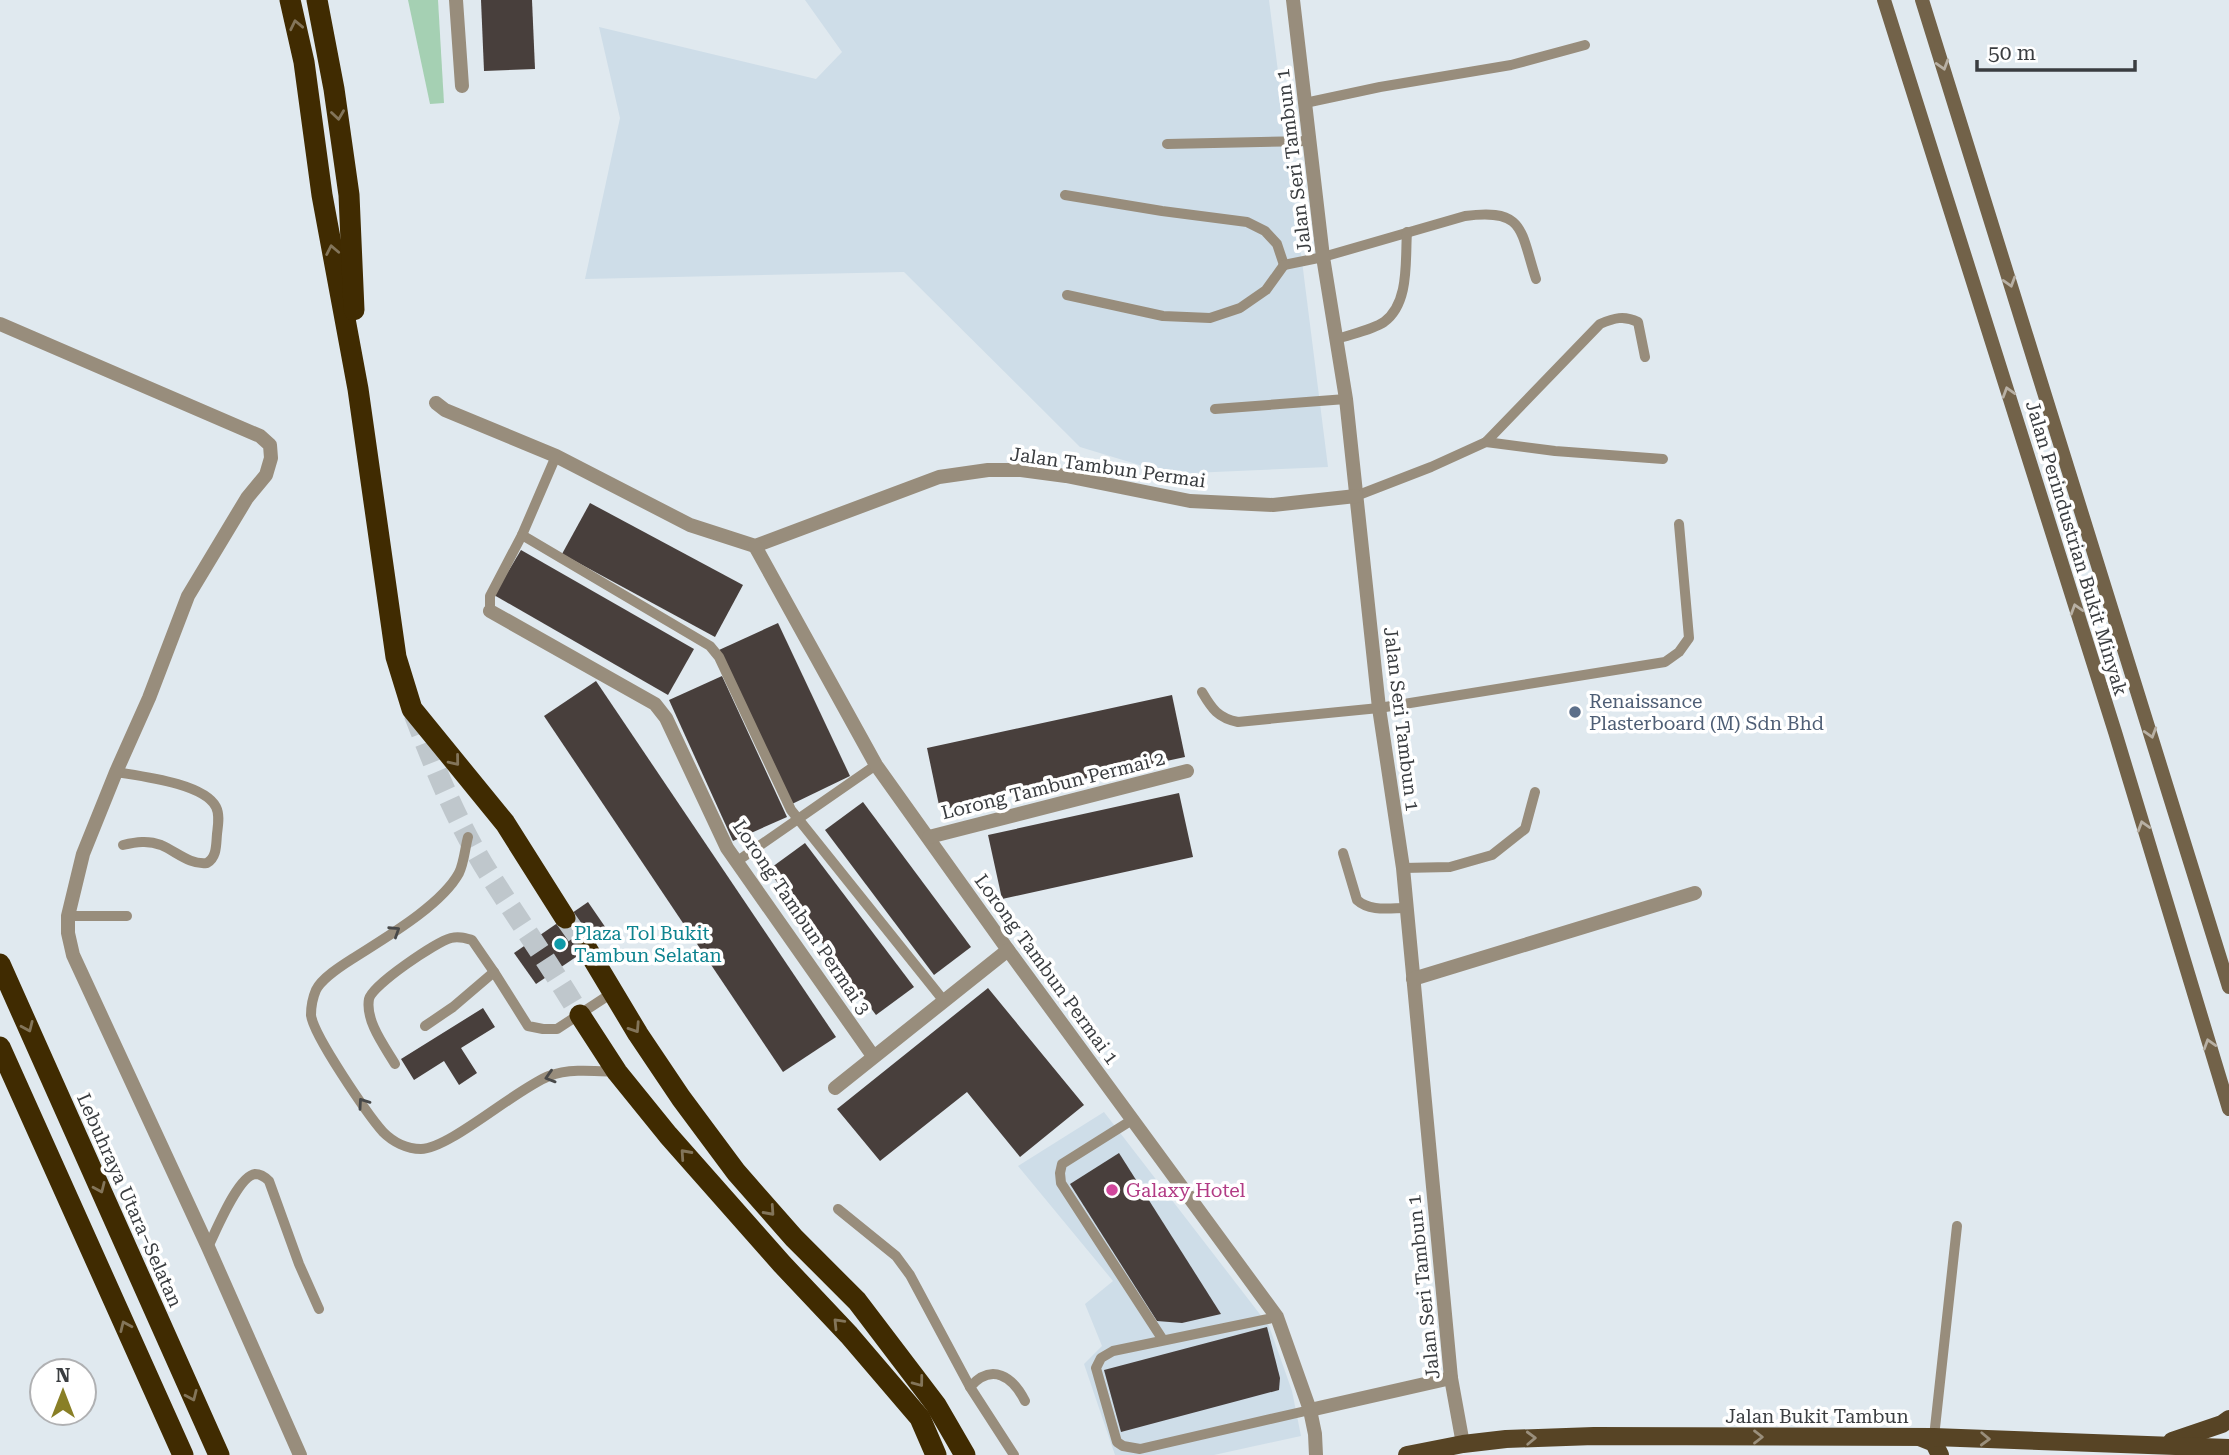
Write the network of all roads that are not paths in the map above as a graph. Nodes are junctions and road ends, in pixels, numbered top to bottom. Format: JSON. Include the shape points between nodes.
{"nodes":[{"id":1,"x":290,"y":0,"type":"edge"},
{"id":2,"x":317,"y":0,"type":"edge"},
{"id":3,"x":456,"y":0,"type":"edge"},
{"id":4,"x":1293,"y":0,"type":"edge"},
{"id":5,"x":1884,"y":0,"type":"edge"},
{"id":6,"x":1922,"y":0,"type":"edge"},
{"id":7,"x":1586,"y":45,"type":"dead end"},
{"id":8,"x":462,"y":86,"type":"dead end"},
{"id":9,"x":1305,"y":103,"type":"junction"},
{"id":10,"x":1310,"y":141,"type":"junction"},
{"id":11,"x":1167,"y":144,"type":"dead end"},
{"id":12,"x":1065,"y":194,"type":"dead end"},
{"id":13,"x":1407,"y":232,"type":"junction"},
{"id":14,"x":1323,"y":257,"type":"junction"},
{"id":15,"x":1284,"y":265,"type":"junction"},
{"id":16,"x":1535,"y":279,"type":"dead end"},
{"id":17,"x":1067,"y":295,"type":"dead end"},
{"id":18,"x":0,"y":324,"type":"edge"},
{"id":19,"x":1337,"y":339,"type":"junction"},
{"id":20,"x":1645,"y":357,"type":"dead end"},
{"id":21,"x":358,"y":389,"type":"junction"},
{"id":22,"x":1346,"y":399,"type":"junction"},
{"id":23,"x":436,"y":403,"type":"dead end"},
{"id":24,"x":1214,"y":409,"type":"dead end"},
{"id":25,"x":1486,"y":442,"type":"junction"},
{"id":26,"x":556,"y":456,"type":"junction"},
{"id":27,"x":1662,"y":459,"type":"dead end"},
{"id":28,"x":1356,"y":496,"type":"junction"},
{"id":29,"x":1679,"y":524,"type":"dead end"},
{"id":30,"x":522,"y":535,"type":"junction"},
{"id":31,"x":755,"y":546,"type":"junction"},
{"id":32,"x":490,"y":611,"type":"joint"},
{"id":33,"x":1202,"y":692,"type":"dead end"},
{"id":34,"x":1379,"y":708,"type":"junction"},
{"id":35,"x":876,"y":765,"type":"junction"},
{"id":36,"x":1187,"y":771,"type":"dead end"},
{"id":37,"x":116,"y":772,"type":"junction"},
{"id":38,"x":1535,"y":792,"type":"dead end"},
{"id":39,"x":798,"y":818,"type":"junction"},
{"id":40,"x":468,"y":837,"type":"dead end"},
{"id":41,"x":929,"y":837,"type":"junction"},
{"id":42,"x":122,"y":845,"type":"dead end"},
{"id":43,"x":1343,"y":853,"type":"dead end"},
{"id":44,"x":736,"y":862,"type":"junction"},
{"id":45,"x":1403,"y":868,"type":"junction"},
{"id":46,"x":1695,"y":893,"type":"dead end"},
{"id":47,"x":1406,"y":908,"type":"junction"},
{"id":48,"x":68,"y":916,"type":"junction"},
{"id":49,"x":127,"y":916,"type":"dead end"},
{"id":50,"x":565,"y":918,"type":"tunnel mouth"},
{"id":51,"x":587,"y":949,"type":"tunnel mouth"},
{"id":52,"x":1008,"y":950,"type":"junction"},
{"id":53,"x":0,"y":964,"type":"edge"},
{"id":54,"x":494,"y":972,"type":"junction"},
{"id":55,"x":1413,"y":979,"type":"junction"},
{"id":56,"x":2229,"y":987,"type":"edge"},
{"id":57,"x":612,"y":993,"type":"junction"},
{"id":58,"x":944,"y":1001,"type":"junction"},
{"id":59,"x":580,"y":1014,"type":"junction"},
{"id":60,"x":425,"y":1026,"type":"dead end"},
{"id":61,"x":0,"y":1047,"type":"edge"},
{"id":62,"x":873,"y":1056,"type":"junction"},
{"id":63,"x":395,"y":1064,"type":"dead end"},
{"id":64,"x":617,"y":1072,"type":"junction"},
{"id":65,"x":835,"y":1088,"type":"dead end"},
{"id":66,"x":2229,"y":1109,"type":"edge"},
{"id":67,"x":1132,"y":1120,"type":"junction"},
{"id":68,"x":838,"y":1209,"type":"dead end"},
{"id":69,"x":1957,"y":1226,"type":"dead end"},
{"id":70,"x":208,"y":1247,"type":"junction"},
{"id":71,"x":319,"y":1309,"type":"dead end"},
{"id":72,"x":1277,"y":1317,"type":"junction"},
{"id":73,"x":1163,"y":1340,"type":"junction"},
{"id":74,"x":1451,"y":1378,"type":"junction"},
{"id":75,"x":970,"y":1387,"type":"junction"},
{"id":76,"x":1025,"y":1401,"type":"dead end"},
{"id":77,"x":1310,"y":1410,"type":"junction"},
{"id":78,"x":2229,"y":1419,"type":"edge"},
{"id":79,"x":1927,"y":1437,"type":"junction"},
{"id":80,"x":1463,"y":1444,"type":"junction"},
{"id":81,"x":2158,"y":1446,"type":"junction"},
{"id":82,"x":2229,"y":1448,"type":"edge"},
{"id":83,"x":183,"y":1455,"type":"edge"},
{"id":84,"x":219,"y":1455,"type":"edge"},
{"id":85,"x":300,"y":1455,"type":"edge"},
{"id":86,"x":936,"y":1455,"type":"edge"},
{"id":87,"x":965,"y":1455,"type":"edge"},
{"id":88,"x":1014,"y":1455,"type":"edge"},
{"id":89,"x":1316,"y":1455,"type":"edge"},
{"id":90,"x":1407,"y":1455,"type":"edge"},
{"id":91,"x":1940,"y":1455,"type":"edge"}],
"edges":[{"from":21,"to":1,"type":"highway","one_way":true},
{"from":2,"to":21,"type":"highway","one_way":true,"via":[[349,195]]},
{"from":3,"to":8,"type":"street"},
{"from":4,"to":9,"type":"street","name":"Jalan Seri Tambun 1"},
{"from":66,"to":5,"type":"main road","name":"Jalan Perindustrian Bukit Minyak","one_way":true},
{"from":6,"to":56,"type":"main road","name":"Jalan Perindustrian Bukit Minyak","one_way":true},
{"from":7,"to":9,"type":"lane","via":[[1511,65]]},
{"from":9,"to":10,"type":"street","name":"Jalan Seri Tambun 1"},
{"from":10,"to":11,"type":"lane"},
{"from":10,"to":14,"type":"street","name":"Jalan Seri Tambun 1"},
{"from":12,"to":15,"type":"lane","via":[[1247,222],[1277,244]]},
{"from":13,"to":14,"type":"lane"},
{"from":13,"to":16,"type":"lane","via":[[1465,216],[1502,215],[1518,225]]},
{"from":13,"to":19,"type":"lane","via":[[1403,293],[1395,311],[1383,323]]},
{"from":14,"to":15,"type":"lane"},
{"from":14,"to":19,"type":"street","name":"Jalan Seri Tambun 1"},
{"from":15,"to":17,"type":"lane","via":[[1258,296],[1210,318],[1163,316]]},
{"from":18,"to":37,"type":"street","via":[[248,430],[270,445],[265,475],[188,596]]},
{"from":19,"to":22,"type":"street","name":"Jalan Seri Tambun 1"},
{"from":20,"to":25,"type":"lane","via":[[1639,322],[1616,318],[1600,324]]},
{"from":21,"to":50,"type":"highway","one_way":true,"via":[[396,657],[412,709],[505,823]]},
{"from":22,"to":24,"type":"lane"},
{"from":22,"to":28,"type":"street","name":"Jalan Seri Tambun 1"},
{"from":23,"to":26,"type":"street"},
{"from":25,"to":27,"type":"lane"},
{"from":25,"to":28,"type":"lane"},
{"from":26,"to":30,"type":"lane"},
{"from":26,"to":31,"type":"street","via":[[690,525]]},
{"from":28,"to":31,"type":"street","name":"Jalan Tambun Permai","via":[[1273,505],[1190,501],[1066,476],[988,470],[939,477]]},
{"from":28,"to":34,"type":"street","name":"Jalan Seri Tambun 1"},
{"from":29,"to":34,"type":"lane","via":[[1689,638],[1665,662]]},
{"from":30,"to":32,"type":"lane","via":[[489,596]]},
{"from":30,"to":39,"type":"lane","via":[[710,646]]},
{"from":31,"to":35,"type":"street","name":"Lorong Tambun Permai 1"},
{"from":32,"to":44,"type":"street","name":"Lorong Tambun Permai 3","via":[[655,704]]},
{"from":33,"to":34,"type":"lane","via":[[1214,712],[1238,722]]},
{"from":34,"to":45,"type":"street","name":"Jalan Seri Tambun 1"},
{"from":35,"to":39,"type":"lane"},
{"from":35,"to":41,"type":"street","name":"Lorong Tambun Permai 1"},
{"from":36,"to":41,"type":"street","name":"Lorong Tambun Permai 2"},
{"from":37,"to":42,"type":"lane","via":[[174,783],[202,794],[215,806],[219,821],[215,854],[207,863],[199,864],[159,844],[140,841]]},
{"from":37,"to":48,"type":"street","via":[[83,854]]},
{"from":38,"to":45,"type":"lane","via":[[1525,829],[1492,855],[1450,867]]},
{"from":39,"to":44,"type":"lane"},
{"from":39,"to":58,"type":"lane"},
{"from":64,"to":40,"type":"lane","one_way":true,"via":[[553,1074],[531,1083],[445,1141],[423,1149],[403,1146],[384,1133],[321,1042],[311,1017],[318,986],[442,893],[458,873]]},
{"from":41,"to":52,"type":"street","name":"Lorong Tambun Permai 1"},
{"from":43,"to":47,"type":"lane","via":[[1357,900],[1376,908]]},
{"from":44,"to":62,"type":"street","name":"Lorong Tambun Permai 3"},
{"from":45,"to":47,"type":"street","name":"Jalan Seri Tambun 1"},
{"from":46,"to":55,"type":"street"},
{"from":47,"to":55,"type":"street","name":"Jalan Seri Tambun 1"},
{"from":48,"to":49,"type":"lane"},
{"from":48,"to":70,"type":"street","via":[[73,955]]},
{"from":51,"to":57,"type":"highway"},
{"from":52,"to":58,"type":"street"},
{"from":52,"to":67,"type":"street","name":"Lorong Tambun Permai 1"},
{"from":53,"to":84,"type":"highway","name":"Lebuhraya Utara–Selatan","one_way":true},
{"from":54,"to":59,"type":"lane","via":[[528,1026],[556,1030]]},
{"from":54,"to":60,"type":"lane"},
{"from":54,"to":63,"type":"lane","via":[[472,940],[453,937],[375,987],[369,1000],[371,1015]]},
{"from":55,"to":74,"type":"street","name":"Jalan Seri Tambun 1"},
{"from":57,"to":59,"type":"lane"},
{"from":57,"to":87,"type":"highway","one_way":true,"via":[[736,1172],[857,1301],[936,1405]]},
{"from":58,"to":62,"type":"street"},
{"from":59,"to":64,"type":"highway"},
{"from":83,"to":61,"type":"highway","one_way":true},
{"from":62,"to":65,"type":"street"},
{"from":86,"to":64,"type":"highway","one_way":true,"via":[[920,1418]]},
{"from":67,"to":72,"type":"street","name":"Lorong Tambun Permai 1"},
{"from":67,"to":73,"type":"lane","via":[[1062,1164],[1061,1183]]},
{"from":68,"to":75,"type":"lane","via":[[896,1256]]},
{"from":69,"to":79,"type":"lane"},
{"from":70,"to":71,"type":"lane","via":[[242,1181],[261,1175],[269,1181]]},
{"from":70,"to":85,"type":"street"},
{"from":72,"to":73,"type":"lane"},
{"from":72,"to":77,"type":"street","name":"Lorong Tambun Permai 1"},
{"from":73,"to":77,"type":"lane","via":[[1113,1351],[1101,1358],[1096,1368],[1117,1442],[1123,1446],[1140,1448]]},
{"from":74,"to":77,"type":"street"},
{"from":74,"to":80,"type":"street","name":"Jalan Seri Tambun 1"},
{"from":75,"to":76,"type":"lane","via":[[985,1375],[1007,1377]]},
{"from":75,"to":88,"type":"lane"},
{"from":77,"to":89,"type":"street","name":"Lorong Tambun Permai 1"},
{"from":78,"to":81,"type":"main road"},
{"from":80,"to":79,"type":"main road","name":"Jalan Bukit Tambun","one_way":true,"via":[[1594,1436]]},
{"from":79,"to":81,"type":"main road","name":"Jalan Bukit Tambun","one_way":true},
{"from":79,"to":91,"type":"main road"},
{"from":80,"to":90,"type":"main road","name":"Jalan Bukit Tambun"},
{"from":81,"to":82,"type":"main road","name":"Jalan Bukit Tambun"}]}
